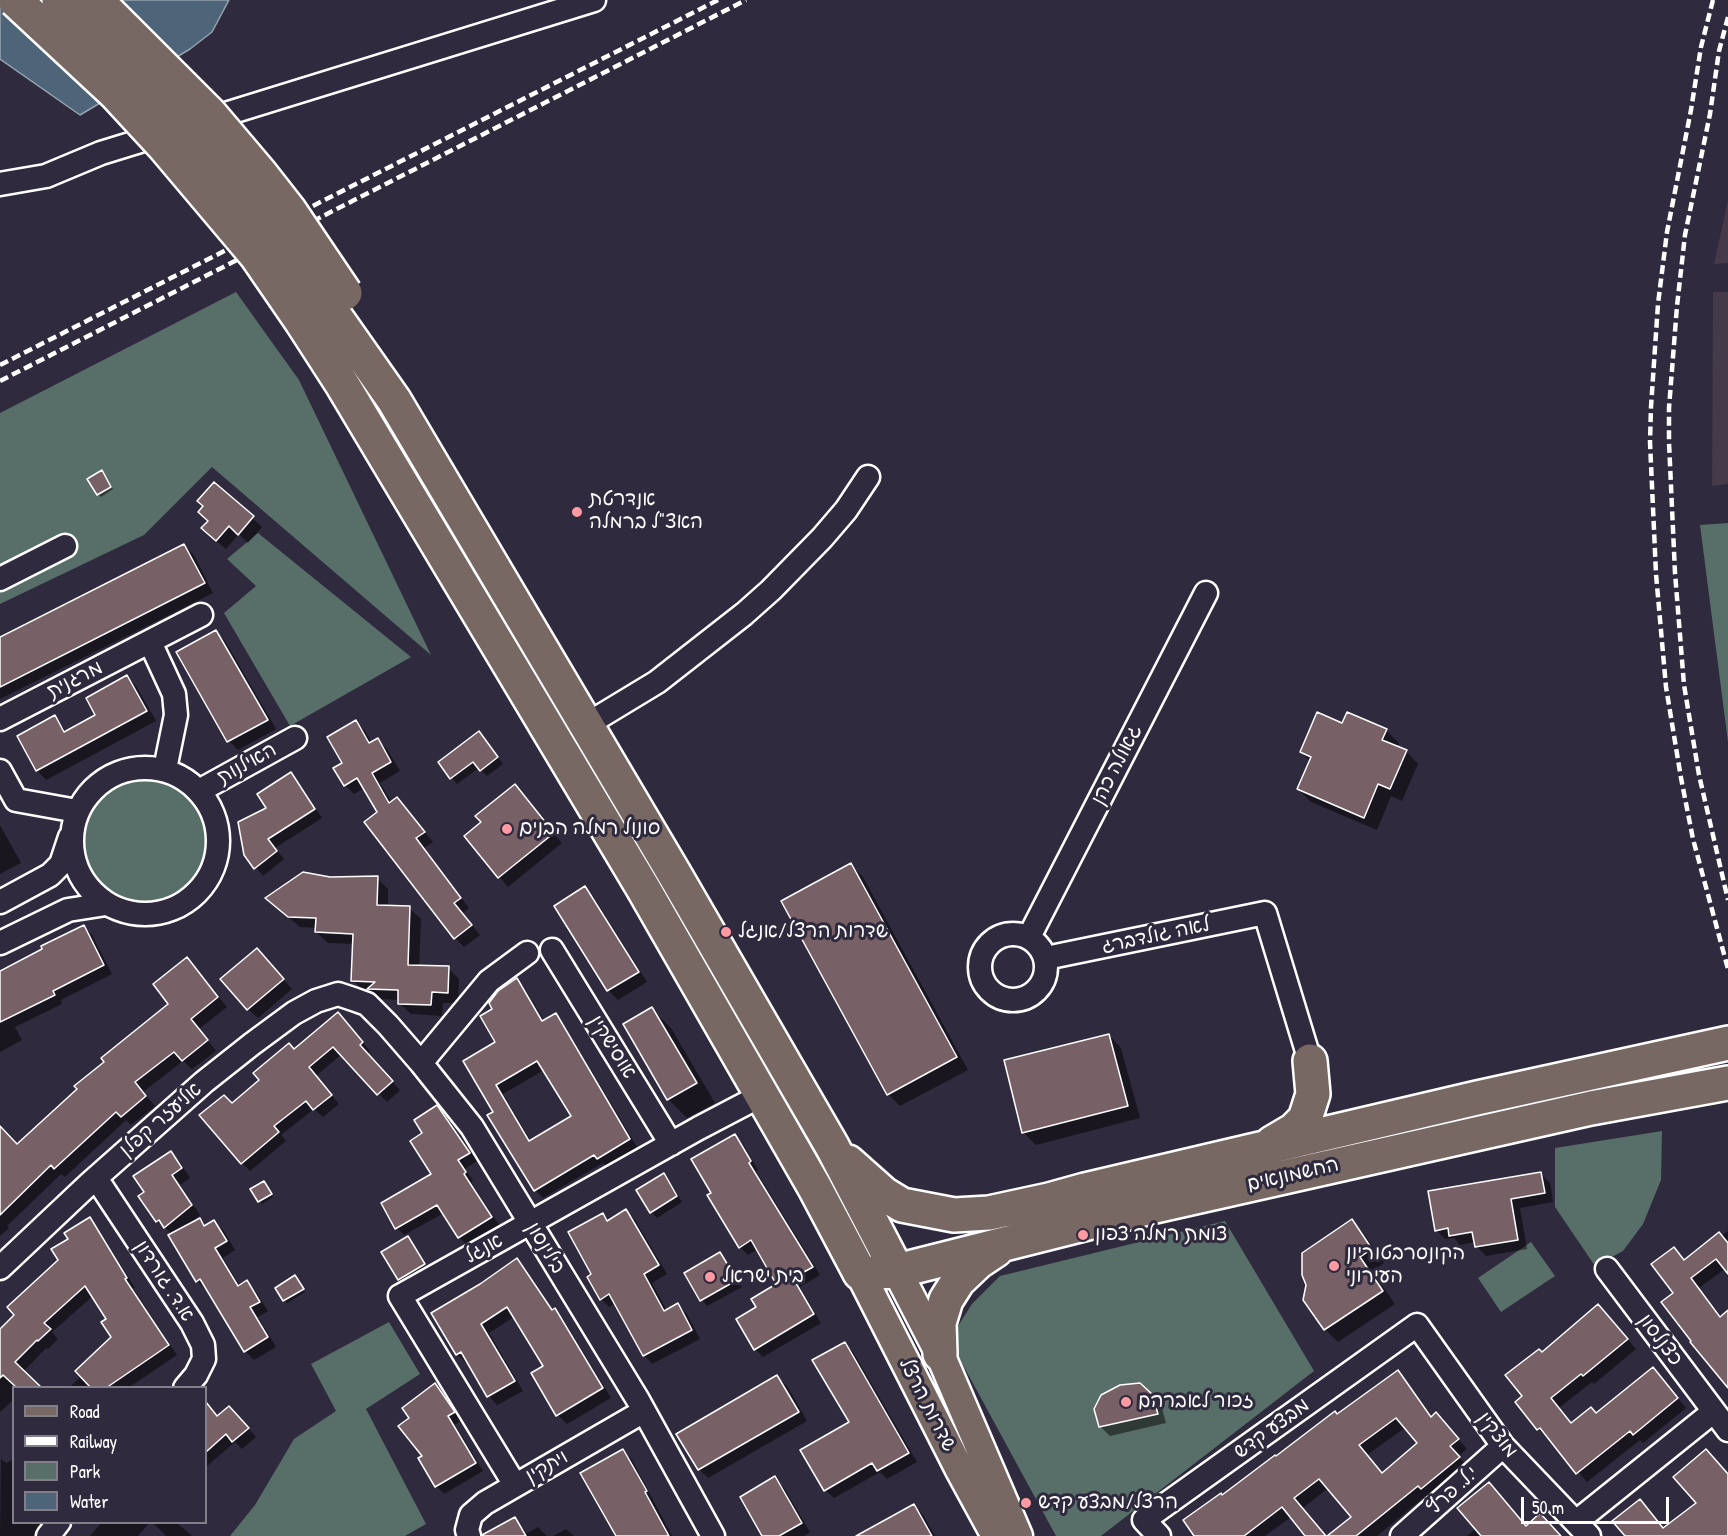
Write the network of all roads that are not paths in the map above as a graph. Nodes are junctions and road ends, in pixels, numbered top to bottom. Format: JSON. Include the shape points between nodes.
{"nodes":[{"id":1,"x":15,"y":0,"type":"edge"},
{"id":2,"x":59,"y":0,"type":"edge"},
{"id":3,"x":96,"y":0,"type":"edge"},
{"id":4,"x":594,"y":0,"type":"edge"},
{"id":5,"x":0,"y":184,"type":"edge"},
{"id":6,"x":327,"y":311,"type":"junction"},
{"id":7,"x":868,"y":477,"type":"dead end"},
{"id":8,"x":65,"y":546,"type":"dead end"},
{"id":9,"x":0,"y":579,"type":"edge"},
{"id":10,"x":1206,"y":593,"type":"dead end"},
{"id":11,"x":201,"y":615,"type":"dead end"},
{"id":12,"x":150,"y":642,"type":"junction"},
{"id":13,"x":0,"y":719,"type":"edge"},
{"id":14,"x":586,"y":725,"type":"junction"},
{"id":15,"x":295,"y":738,"type":"dead end"},
{"id":16,"x":165,"y":769,"type":"junction"},
{"id":17,"x":0,"y":771,"type":"edge"},
{"id":18,"x":199,"y":791,"type":"junction"},
{"id":19,"x":77,"y":811,"type":"junction"},
{"id":20,"x":71,"y":836,"type":"junction"},
{"id":21,"x":0,"y":902,"type":"edge"},
{"id":22,"x":106,"y":904,"type":"junction"},
{"id":23,"x":1029,"y":937,"type":"junction"},
{"id":24,"x":0,"y":944,"type":"edge"},
{"id":25,"x":552,"y":950,"type":"dead end"},
{"id":26,"x":527,"y":953,"type":"dead end"},
{"id":27,"x":1046,"y":958,"type":"junction"},
{"id":28,"x":338,"y":994,"type":"joint"},
{"id":29,"x":1714,"y":1046,"type":"edge"},
{"id":30,"x":1310,"y":1061,"type":"junction"},
{"id":31,"x":421,"y":1063,"type":"junction"},
{"id":32,"x":1728,"y":1083,"type":"edge"},
{"id":33,"x":762,"y":1095,"type":"junction"},
{"id":34,"x":1397,"y":1117,"type":"junction"},
{"id":35,"x":671,"y":1144,"type":"junction"},
{"id":36,"x":832,"y":1146,"type":"junction"},
{"id":37,"x":1239,"y":1154,"type":"junction"},
{"id":38,"x":96,"y":1178,"type":"junction"},
{"id":39,"x":1049,"y":1200,"type":"junction"},
{"id":40,"x":530,"y":1224,"type":"junction"},
{"id":41,"x":1008,"y":1243,"type":"junction"},
{"id":42,"x":892,"y":1261,"type":"junction"},
{"id":43,"x":0,"y":1268,"type":"edge"},
{"id":44,"x":1607,"y":1269,"type":"dead end"},
{"id":45,"x":860,"y":1273,"type":"junction"},
{"id":46,"x":1417,"y":1325,"type":"joint"},
{"id":47,"x":940,"y":1354,"type":"junction"},
{"id":48,"x":186,"y":1386,"type":"edge"},
{"id":49,"x":644,"y":1411,"type":"junction"},
{"id":50,"x":1713,"y":1412,"type":"junction"},
{"id":51,"x":1728,"y":1430,"type":"edge"},
{"id":52,"x":1503,"y":1446,"type":"junction"},
{"id":53,"x":515,"y":1485,"type":"junction"},
{"id":54,"x":57,"y":1524,"type":"edge"},
{"id":55,"x":1152,"y":1528,"type":"edge"},
{"id":56,"x":1582,"y":1529,"type":"edge"},
{"id":57,"x":48,"y":1536,"type":"edge"},
{"id":58,"x":469,"y":1536,"type":"edge"},
{"id":59,"x":713,"y":1536,"type":"edge"},
{"id":60,"x":996,"y":1536,"type":"edge"},
{"id":61,"x":1018,"y":1536,"type":"edge"},
{"id":62,"x":1402,"y":1536,"type":"edge"}],
"edges":[{"from":1,"to":6,"type":"highway","bridge":true,"via":[[116,94],[256,255]]},
{"from":2,"to":6,"type":"highway","bridge":true,"via":[[106,43],[220,164],[276,234]]},
{"from":3,"to":6,"type":"highway","bridge":true,"via":[[210,114],[290,210],[344,290]]},
{"from":4,"to":5,"type":"street","via":[[101,153],[46,176]]},
{"from":6,"to":14,"type":"highway","via":[[379,356],[393,400]]},
{"from":6,"to":33,"type":"highway","via":[[342,384]]},
{"from":7,"to":14,"type":"street","via":[[822,538],[744,614],[657,682]]},
{"from":8,"to":9,"type":"street"},
{"from":10,"to":23,"type":"street","name":"גאולה כהן"},
{"from":11,"to":12,"type":"street","name":"מרגנית"},
{"from":12,"to":13,"type":"street","name":"מרגנית"},
{"from":12,"to":16,"type":"street","via":[[174,694],[176,715]]},
{"from":14,"to":36,"type":"highway"},
{"from":15,"to":18,"type":"street","name":"האילנות"},
{"from":16,"to":18,"type":"street","via":[[188,780]]},
{"from":16,"to":19,"type":"street","via":[[139,767],[112,774],[92,790]]},
{"from":17,"to":19,"type":"street","via":[[16,800]]},
{"from":18,"to":22,"type":"street","via":[[217,822],[220,845],[213,870],[199,891],[178,907],[157,914],[131,913]]},
{"from":19,"to":20,"type":"street"},
{"from":20,"to":21,"type":"street","via":[[61,864],[50,875]]},
{"from":20,"to":22,"type":"street","via":[[79,872],[87,887]]},
{"from":22,"to":24,"type":"street","via":[[68,910]]},
{"from":23,"to":27,"type":"street"},
{"from":23,"to":27,"type":"street","via":[[1005,934],[987,946],[980,965],[988,989],[1006,1000],[1027,997],[1045,979]]},
{"from":25,"to":35,"type":"street","name":"אוסישקין"},
{"from":26,"to":31,"type":"street","via":[[489,981]]},
{"from":27,"to":30,"type":"street","name":"לאה גולדברג","via":[[1265,913]]},
{"from":28,"to":31,"type":"street","name":"בילינסון","via":[[367,1004]]},
{"from":28,"to":38,"type":"street","name":"אליעזר קפלן","via":[[316,1001],[269,1031],[204,1082]]},
{"from":29,"to":34,"type":"highway","name":"החשמונאים"},
{"from":30,"to":34,"type":"highway","via":[[1327,1098],[1338,1107],[1361,1117]]},
{"from":30,"to":37,"type":"highway","via":[[1313,1094],[1305,1119],[1284,1137]]},
{"from":31,"to":40,"type":"street","name":"בילינסון","via":[[472,1127]]},
{"from":32,"to":41,"type":"highway","name":"החשמונאים","via":[[1591,1108]]},
{"from":33,"to":35,"type":"street","name":"אנגל"},
{"from":33,"to":45,"type":"highway"},
{"from":34,"to":37,"type":"highway","name":"החשמונאים"},
{"from":35,"to":40,"type":"street","name":"אנגל"},
{"from":36,"to":39,"type":"highway","via":[[884,1194],[902,1205],[954,1215],[988,1213]]},
{"from":36,"to":42,"type":"highway"},
{"from":37,"to":39,"type":"highway","name":"החשמונאים"},
{"from":38,"to":43,"type":"street","name":"אליעזר קפלן"},
{"from":38,"to":48,"type":"street","name":"א.ד. גורדון","via":[[203,1345],[204,1359]]},
{"from":39,"to":42,"type":"highway"},
{"from":40,"to":49,"type":"street","name":"בילינסון"},
{"from":40,"to":53,"type":"street","name":"אנגל","via":[[400,1296]]},
{"from":41,"to":42,"type":"highway","name":"החשמונאים"},
{"from":41,"to":47,"type":"highway","via":[[978,1262],[958,1281],[946,1300],[939,1323]]},
{"from":42,"to":45,"type":"highway","name":"החשמונאים"},
{"from":42,"to":47,"type":"main road","name":"שדרות הרצל"},
{"from":44,"to":50,"type":"street","name":"כצנלסון"},
{"from":45,"to":60,"type":"main road","name":"שדרות הרצל"},
{"from":46,"to":52,"type":"street","name":"מוצקין"},
{"from":46,"to":55,"type":"street","name":"מבצע קדש"},
{"from":47,"to":61,"type":"main road","name":"שדרות הרצל"},
{"from":49,"to":53,"type":"street","name":"ויתקין"},
{"from":49,"to":59,"type":"street","name":"בילינסון"},
{"from":50,"to":51,"type":"street","name":"כצנלסון"},
{"from":50,"to":56,"type":"street"},
{"from":52,"to":56,"type":"street","name":"מוצקין"},
{"from":52,"to":62,"type":"street","name":"י.ל. פרץ"},
{"from":53,"to":58,"type":"street","name":"ויתקין","via":[[471,1515]]},
{"from":54,"to":57,"type":"street"}]}
